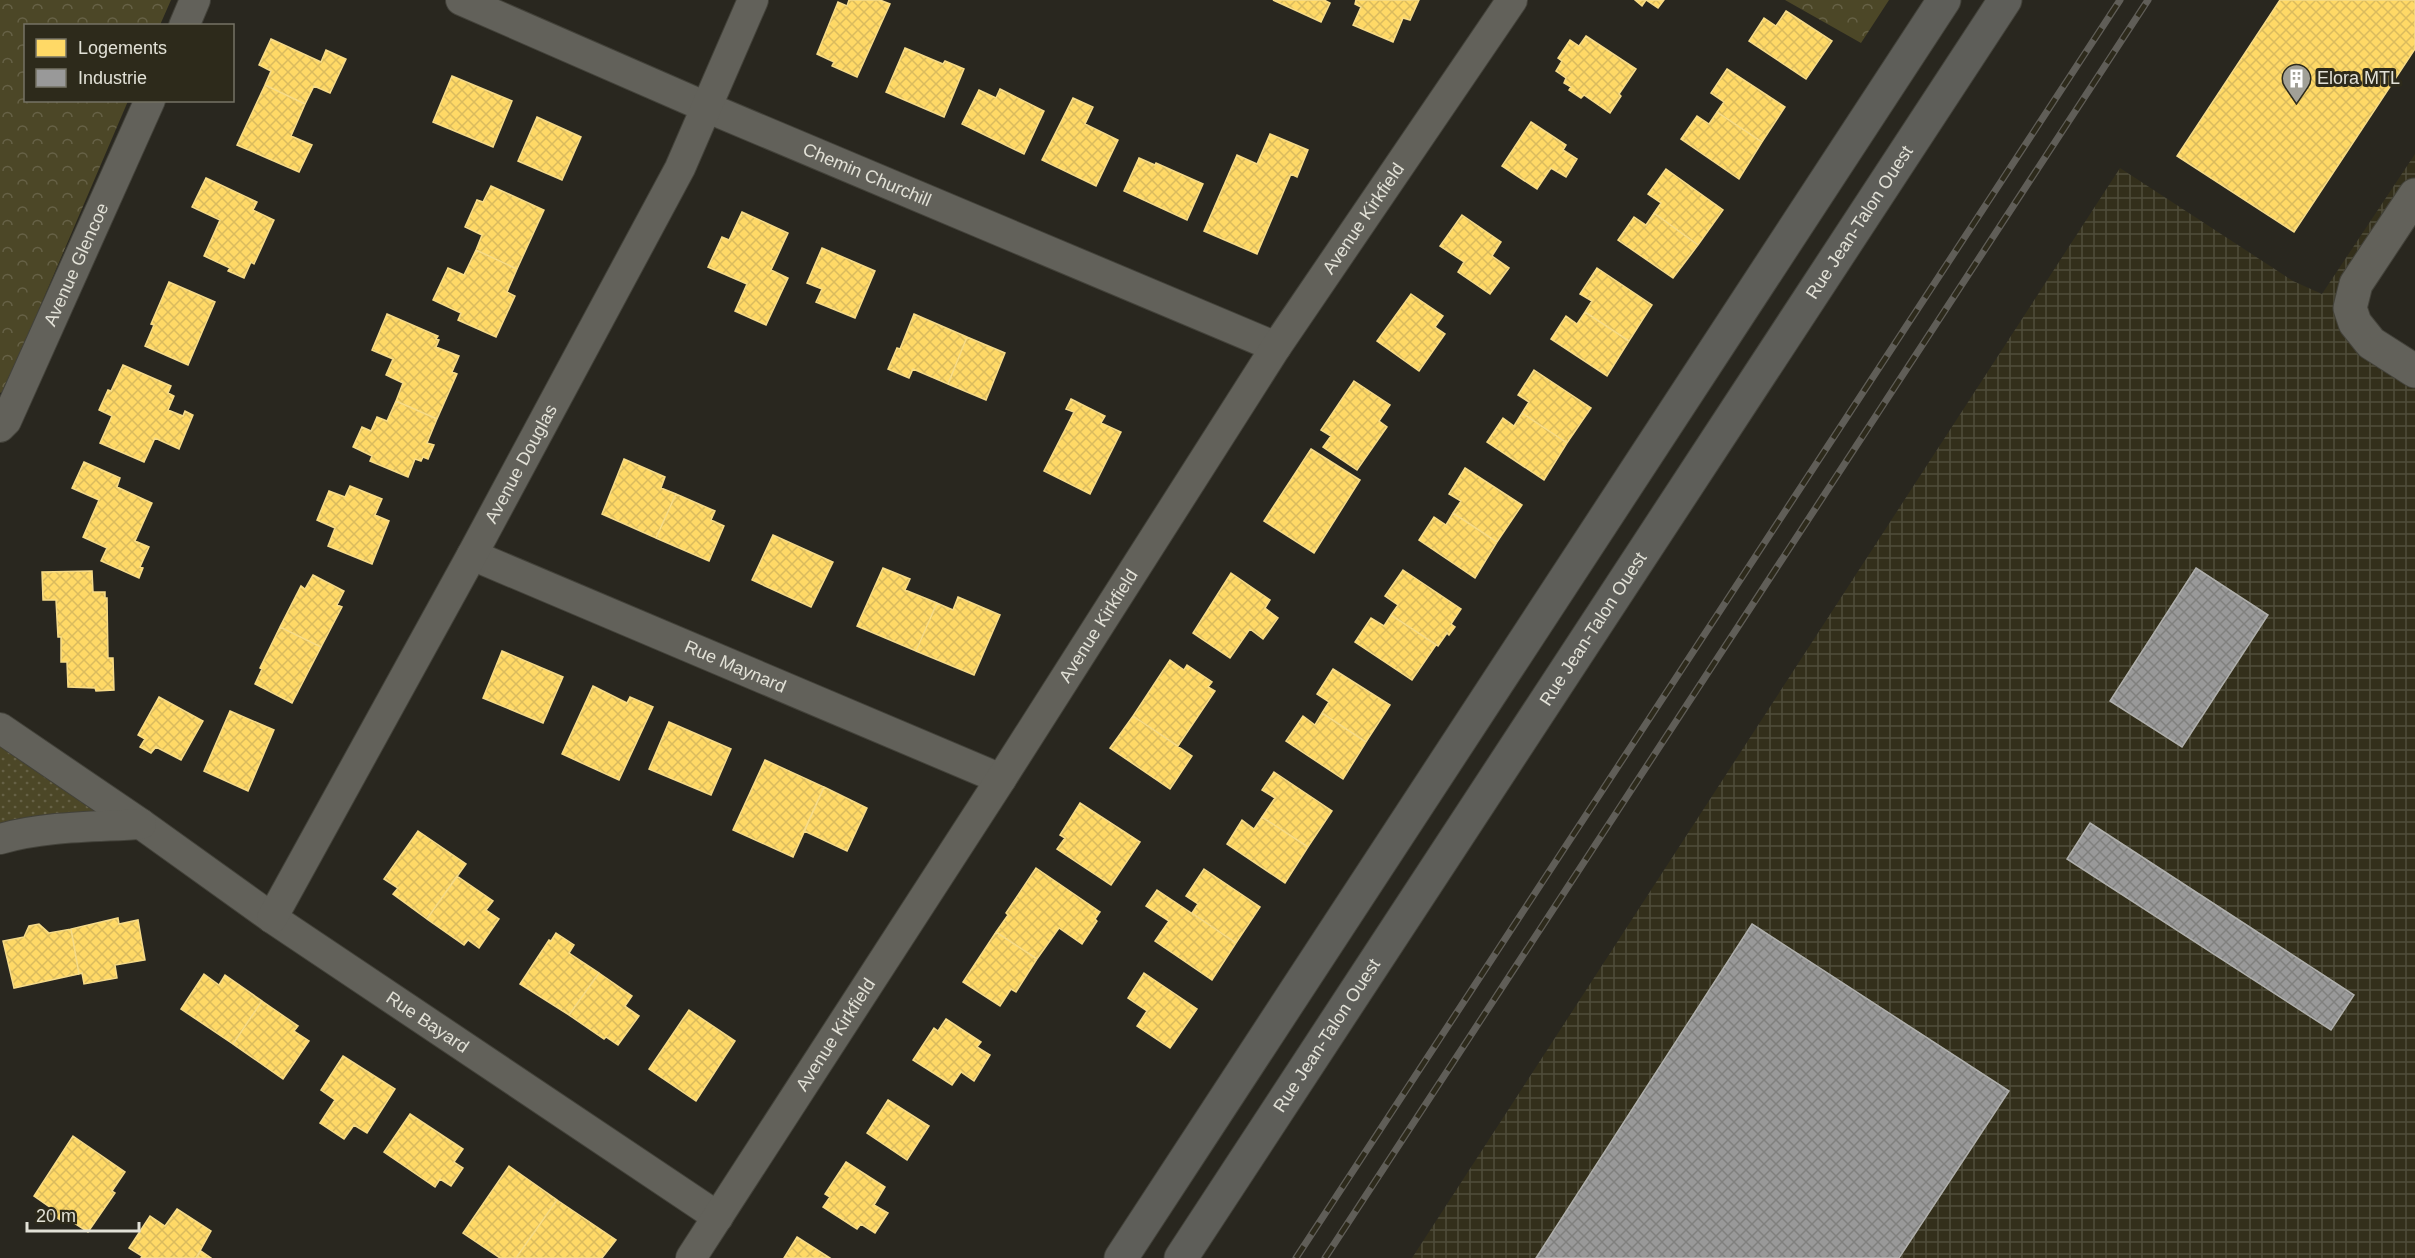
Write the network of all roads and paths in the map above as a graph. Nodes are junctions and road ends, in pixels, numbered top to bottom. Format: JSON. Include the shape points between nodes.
{"nodes":[{"id":1,"x":195,"y":0,"type":"edge"},
{"id":2,"x":461,"y":0,"type":"edge"},
{"id":3,"x":753,"y":0,"type":"edge"},
{"id":4,"x":1512,"y":0,"type":"edge"},
{"id":5,"x":1944,"y":0,"type":"edge"},
{"id":6,"x":2005,"y":0,"type":"edge"},
{"id":7,"x":185,"y":24,"type":"edge"},
{"id":8,"x":149,"y":102,"type":"edge"},
{"id":9,"x":706,"y":107,"type":"junction"},
{"id":10,"x":2415,"y":195,"type":"edge"},
{"id":11,"x":1276,"y":348,"type":"junction"},
{"id":12,"x":2415,"y":371,"type":"edge"},
{"id":13,"x":0,"y":427,"type":"edge"},
{"id":14,"x":472,"y":555,"type":"junction"},
{"id":15,"x":0,"y":728,"type":"edge"},
{"id":16,"x":1001,"y":779,"type":"junction"},
{"id":17,"x":141,"y":824,"type":"junction"},
{"id":18,"x":0,"y":839,"type":"edge"},
{"id":19,"x":272,"y":918,"type":"junction"},
{"id":20,"x":718,"y":1217,"type":"junction"},
{"id":21,"x":691,"y":1258,"type":"edge"},
{"id":22,"x":1121,"y":1258,"type":"edge"},
{"id":23,"x":1181,"y":1258,"type":"edge"}],
"edges":[{"from":1,"to":7,"type":"street"},
{"from":2,"to":9,"type":"street","name":"Chemin Churchill"},
{"from":3,"to":9,"type":"street","name":"Avenue Douglas"},
{"from":4,"to":11,"type":"street","name":"Avenue Kirkfield"},
{"from":5,"to":22,"type":"main road"},
{"from":6,"to":23,"type":"main road","name":"Rue Jean-Talon Ouest"},
{"from":8,"to":13,"type":"street","name":"Avenue Glencoe"},
{"from":9,"to":11,"type":"street","name":"Chemin Churchill"},
{"from":9,"to":14,"type":"street","name":"Avenue Douglas","via":[[680,168]]},
{"from":10,"to":12,"type":"street","via":[[2356,284],[2350,308],[2355,323],[2371,343]]},
{"from":11,"to":16,"type":"street","name":"Avenue Kirkfield"},
{"from":14,"to":16,"type":"street","name":"Rue Maynard"},
{"from":14,"to":19,"type":"street","name":"Avenue Douglas"},
{"from":15,"to":17,"type":"street","name":"Rue Bayard"},
{"from":16,"to":20,"type":"street","name":"Avenue Kirkfield"},
{"from":17,"to":18,"type":"street","via":[[74,828]]},
{"from":17,"to":19,"type":"street","name":"Rue Bayard"},
{"from":19,"to":20,"type":"street","name":"Rue Bayard"},
{"from":20,"to":21,"type":"street","name":"Avenue Kirkfield"}]}
